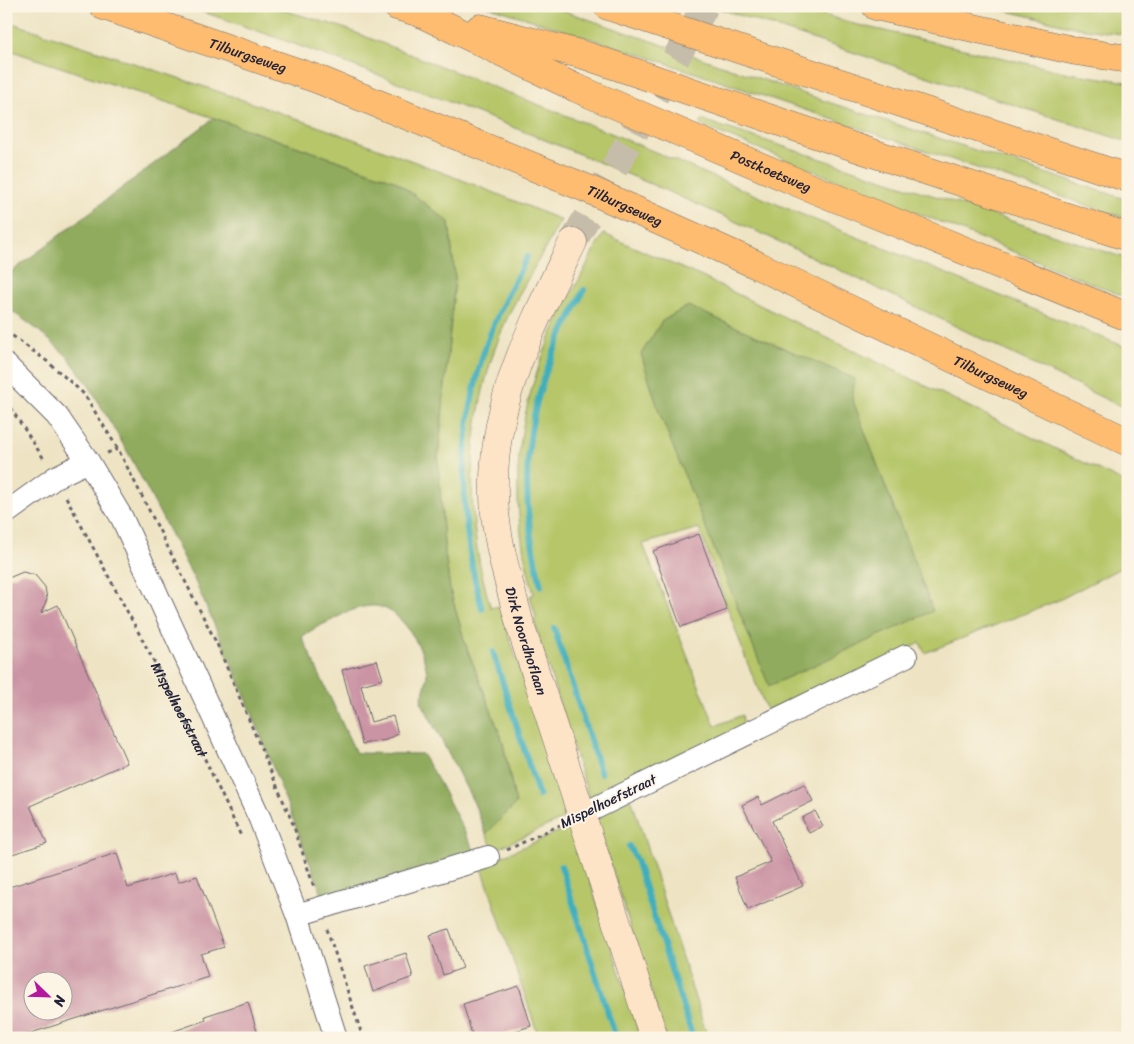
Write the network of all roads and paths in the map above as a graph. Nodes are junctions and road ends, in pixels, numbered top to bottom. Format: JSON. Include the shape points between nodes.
{"nodes":[{"id":1,"x":104,"y":6,"type":"edge"},
{"id":2,"x":608,"y":6,"type":"edge"},
{"id":3,"x":876,"y":6,"type":"edge"},
{"id":4,"x":409,"y":10,"type":"edge"},
{"id":5,"x":1128,"y":59,"type":"edge"},
{"id":6,"x":1128,"y":178,"type":"edge"},
{"id":7,"x":1128,"y":237,"type":"edge"},
{"id":8,"x":573,"y":242,"type":"tunnel mouth"},
{"id":9,"x":1128,"y":317,"type":"edge"},
{"id":10,"x":6,"y":365,"type":"edge"},
{"id":11,"x":6,"y":402,"type":"edge"},
{"id":12,"x":1128,"y":442,"type":"edge"},
{"id":13,"x":88,"y":461,"type":"junction"},
{"id":14,"x":56,"y":478,"type":"junction"},
{"id":15,"x":6,"y":513,"type":"edge"},
{"id":16,"x":906,"y":656,"type":"dead end"},
{"id":17,"x":581,"y":814,"type":"junction"},
{"id":18,"x":243,"y":842,"type":"dead end"},
{"id":19,"x":488,"y":857,"type":"joint"},
{"id":20,"x":297,"y":915,"type":"junction"},
{"id":21,"x":336,"y":1038,"type":"edge"},
{"id":22,"x":654,"y":1038,"type":"edge"}],
"edges":[{"from":1,"to":12,"type":"highway","name":"Tilburgseweg","via":[[317,78],[588,189],[774,273]]},
{"from":2,"to":6,"type":"highway"},
{"from":3,"to":5,"type":"highway","via":[[1076,52]]},
{"from":4,"to":7,"type":"highway","via":[[587,56]]},
{"from":4,"to":9,"type":"highway","name":"Postkoetsweg","via":[[576,88]]},
{"from":8,"to":17,"type":"street","name":"Dirk Noordhoflaan","via":[[524,343],[505,397],[496,446],[495,512],[521,628]]},
{"from":10,"to":13,"type":"street","name":"Mispelhoefstraat","via":[[57,416]]},
{"from":11,"to":14,"type":"path","name":"Mispelhoefstraat"},
{"from":13,"to":14,"type":"street"},
{"from":13,"to":20,"type":"street","name":"Mispelhoefstraat","via":[[126,527],[260,820]]},
{"from":14,"to":15,"type":"street"},
{"from":14,"to":18,"type":"path","name":"Mispelhoefstraat","via":[[195,738]]},
{"from":16,"to":17,"type":"street","name":"Mispelhoefstraat"},
{"from":17,"to":19,"type":"path","name":"Mispelhoefstraat"},
{"from":17,"to":22,"type":"street","name":"Dirk Noordhoflaan"},
{"from":19,"to":20,"type":"street"},
{"from":20,"to":21,"type":"street","name":"Mispelhoefstraat"}]}
